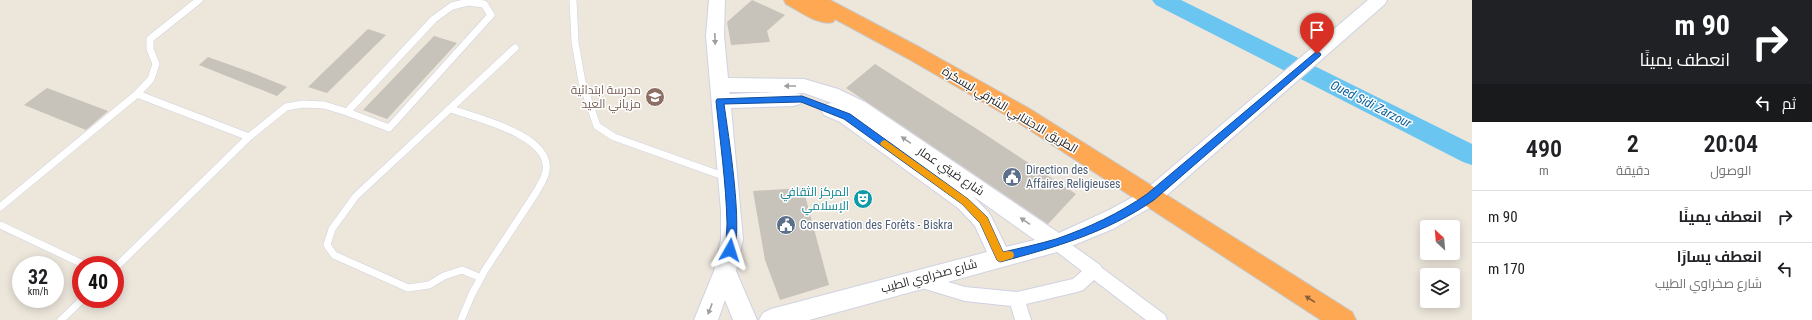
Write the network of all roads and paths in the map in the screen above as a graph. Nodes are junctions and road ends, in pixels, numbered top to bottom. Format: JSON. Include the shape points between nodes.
{"nodes":[{"id":1,"x":199,"y":0,"type":"edge"},
{"id":2,"x":573,"y":0,"type":"edge"},
{"id":3,"x":717,"y":0,"type":"edge"},
{"id":4,"x":793,"y":0,"type":"edge"},
{"id":5,"x":814,"y":0,"type":"edge"},
{"id":6,"x":1380,"y":0,"type":"edge"},
{"id":7,"x":515,"y":48,"type":"dead end"},
{"id":8,"x":719,"y":93,"type":"junction"},
{"id":9,"x":138,"y":94,"type":"junction"},
{"id":10,"x":452,"y":109,"type":"junction"},
{"id":11,"x":347,"y":112,"type":"junction"},
{"id":12,"x":853,"y":112,"type":"junction"},
{"id":13,"x":249,"y":137,"type":"junction"},
{"id":14,"x":727,"y":178,"type":"junction"},
{"id":15,"x":1144,"y":201,"type":"junction"},
{"id":16,"x":0,"y":207,"type":"edge"},
{"id":17,"x":1006,"y":208,"type":"junction"},
{"id":18,"x":983,"y":220,"type":"junction"},
{"id":19,"x":0,"y":225,"type":"edge"},
{"id":20,"x":1057,"y":243,"type":"junction"},
{"id":21,"x":1000,"y":257,"type":"junction"},
{"id":22,"x":72,"y":259,"type":"edge"},
{"id":23,"x":124,"y":259,"type":"edge"},
{"id":24,"x":1095,"y":270,"type":"junction"},
{"id":25,"x":725,"y":271,"type":"junction"},
{"id":26,"x":481,"y":278,"type":"junction"},
{"id":27,"x":916,"y":280,"type":"junction"},
{"id":28,"x":1017,"y":299,"type":"junction"},
{"id":29,"x":74,"y":308,"type":"edge"},
{"id":30,"x":61,"y":320,"type":"edge"},
{"id":31,"x":461,"y":320,"type":"edge"},
{"id":32,"x":706,"y":320,"type":"edge"},
{"id":33,"x":745,"y":320,"type":"edge"},
{"id":34,"x":771,"y":320,"type":"edge"},
{"id":35,"x":1023,"y":320,"type":"edge"},
{"id":36,"x":1159,"y":320,"type":"edge"},
{"id":37,"x":1315,"y":320,"type":"edge"},
{"id":38,"x":1343,"y":320,"type":"edge"}],
"edges":[{"from":1,"to":9,"type":"lane","via":[[150,39],[150,49],[156,64],[151,79]]},
{"from":2,"to":14,"type":"lane","via":[[575,42],[582,82],[597,126],[614,137]]},
{"from":3,"to":8,"type":"street","one_way":true,"via":[[715,36]]},
{"from":4,"to":15,"type":"highway","name":"الطريق الاجتنابي الشرقي لبسكرة","via":[[911,64]]},
{"from":5,"to":15,"type":"highway","name":"الطريق الاجتنابي الشرقي لبسكرة","via":[[1023,115]]},
{"from":6,"to":15,"type":"street","name":"شارع صخراوي الطيب"},
{"from":7,"to":10,"type":"lane"},
{"from":8,"to":12,"type":"street","via":[[802,99]]},
{"from":8,"to":14,"type":"street"},
{"from":9,"to":13,"type":"lane"},
{"from":9,"to":16,"type":"lane"},
{"from":10,"to":26,"type":"lane","via":[[524,136],[544,155],[547,171]]},
{"from":10,"to":26,"type":"lane","via":[[356,196],[332,229],[327,245],[334,255],[408,288],[429,285],[462,270]]},
{"from":11,"to":11,"type":"lane","via":[[389,128],[491,15],[484,4],[465,1],[449,7],[434,19]]},
{"from":11,"to":13,"type":"lane","via":[[324,105],[304,104],[286,107]]},
{"from":17,"to":12,"type":"street","name":"شارع ضيتي عمار","one_way":true},
{"from":12,"to":18,"type":"street","via":[[965,202]]},
{"from":13,"to":23,"type":"lane"},
{"from":14,"to":25,"type":"street","via":[[732,239]]},
{"from":15,"to":20,"type":"street","name":"شارع صخراوي الطيب","via":[[1090,230]]},
{"from":15,"to":37,"type":"highway","name":"الطريق الاجتنابي الشرقي لبسكرة"},
{"from":38,"to":15,"type":"highway","name":"الطريق الاجتنابي الشرقي لبسكرة","one_way":true},
{"from":17,"to":18,"type":"street"},
{"from":20,"to":17,"type":"street","name":"شارع ضيتي عمار","one_way":true},
{"from":18,"to":21,"type":"street"},
{"from":19,"to":22,"type":"lane"},
{"from":20,"to":21,"type":"street","name":"شارع صخراوي الطيب"},
{"from":20,"to":24,"type":"street","name":"شارع ضيتي عمار"},
{"from":21,"to":27,"type":"street","name":"شارع صخراوي الطيب"},
{"from":24,"to":28,"type":"street","via":[[1077,285]]},
{"from":24,"to":36,"type":"street","name":"شارع ضيتي عمار"},
{"from":25,"to":32,"type":"street","one_way":true},
{"from":25,"to":33,"type":"street"},
{"from":26,"to":31,"type":"lane","via":[[468,299]]},
{"from":27,"to":28,"type":"street","via":[[965,294]]},
{"from":27,"to":34,"type":"street","name":"شارع صخراوي الطيب"},
{"from":28,"to":35,"type":"street"},
{"from":29,"to":30,"type":"lane"}]}
